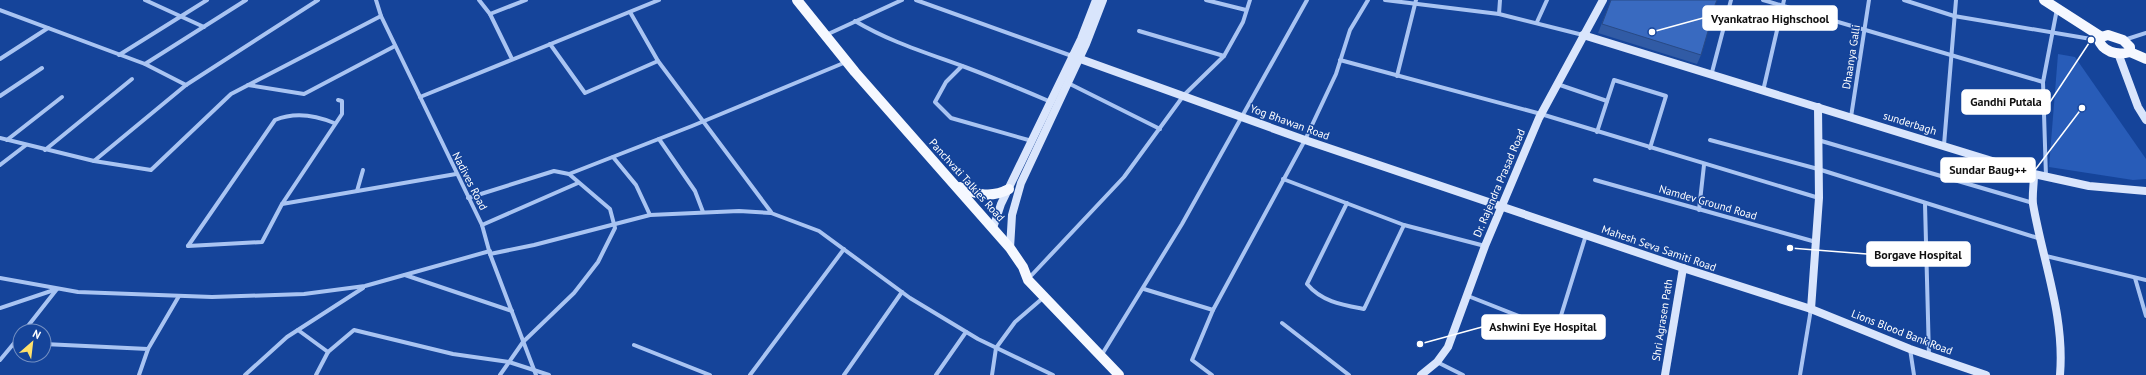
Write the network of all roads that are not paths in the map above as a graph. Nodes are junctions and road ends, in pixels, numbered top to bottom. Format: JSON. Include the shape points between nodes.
{"nodes":[{"id":1,"x":144,"y":0,"type":"edge"},
{"id":2,"x":207,"y":0,"type":"edge"},
{"id":3,"x":246,"y":0,"type":"edge"},
{"id":4,"x":318,"y":0,"type":"edge"},
{"id":5,"x":376,"y":0,"type":"edge"},
{"id":6,"x":479,"y":0,"type":"edge"},
{"id":7,"x":526,"y":0,"type":"edge"},
{"id":8,"x":659,"y":0,"type":"edge"},
{"id":9,"x":797,"y":0,"type":"edge"},
{"id":10,"x":902,"y":0,"type":"edge"},
{"id":11,"x":916,"y":0,"type":"edge"},
{"id":12,"x":1096,"y":0,"type":"edge"},
{"id":13,"x":1103,"y":0,"type":"edge"},
{"id":14,"x":1206,"y":0,"type":"edge"},
{"id":15,"x":1250,"y":0,"type":"edge"},
{"id":16,"x":1307,"y":0,"type":"edge"},
{"id":17,"x":1368,"y":0,"type":"edge"},
{"id":18,"x":1385,"y":0,"type":"edge"},
{"id":19,"x":1500,"y":0,"type":"edge"},
{"id":20,"x":1547,"y":0,"type":"edge"},
{"id":21,"x":1603,"y":0,"type":"edge"},
{"id":22,"x":1731,"y":0,"type":"edge"},
{"id":23,"x":1763,"y":0,"type":"edge"},
{"id":24,"x":1784,"y":0,"type":"edge"},
{"id":25,"x":1869,"y":0,"type":"edge"},
{"id":26,"x":1904,"y":0,"type":"edge"},
{"id":27,"x":1956,"y":0,"type":"edge"},
{"id":28,"x":2044,"y":0,"type":"edge"},
{"id":29,"x":1416,"y":2,"type":"edge"},
{"id":30,"x":2056,"y":4,"type":"edge"},
{"id":31,"x":1783,"y":7,"type":"junction"},
{"id":32,"x":0,"y":10,"type":"edge"},
{"id":33,"x":1246,"y":10,"type":"junction"},
{"id":34,"x":630,"y":12,"type":"junction"},
{"id":35,"x":490,"y":14,"type":"junction"},
{"id":36,"x":1499,"y":14,"type":"junction"},
{"id":37,"x":381,"y":16,"type":"junction"},
{"id":38,"x":1954,"y":16,"type":"junction"},
{"id":39,"x":180,"y":17,"type":"junction"},
{"id":40,"x":855,"y":21,"type":"junction"},
{"id":41,"x":1537,"y":22,"type":"junction"},
{"id":42,"x":204,"y":27,"type":"junction"},
{"id":43,"x":48,"y":28,"type":"junction"},
{"id":44,"x":1864,"y":30,"type":"junction"},
{"id":45,"x":1139,"y":31,"type":"dead end"},
{"id":46,"x":2053,"y":33,"type":"junction"},
{"id":47,"x":2146,"y":34,"type":"edge"},
{"id":48,"x":825,"y":35,"type":"junction"},
{"id":49,"x":1583,"y":35,"type":"junction"},
{"id":50,"x":2099,"y":38,"type":"junction"},
{"id":51,"x":2124,"y":40,"type":"junction"},
{"id":52,"x":550,"y":44,"type":"junction"},
{"id":53,"x":395,"y":46,"type":"junction"},
{"id":54,"x":2130,"y":52,"type":"junction"},
{"id":55,"x":2118,"y":53,"type":"junction"},
{"id":56,"x":119,"y":55,"type":"junction"},
{"id":57,"x":1224,"y":56,"type":"junction"},
{"id":58,"x":1950,"y":56,"type":"junction"},
{"id":59,"x":1075,"y":57,"type":"junction"},
{"id":60,"x":0,"y":59,"type":"edge"},
{"id":61,"x":512,"y":59,"type":"junction"},
{"id":62,"x":2146,"y":59,"type":"edge"},
{"id":63,"x":1340,"y":60,"type":"junction"},
{"id":64,"x":658,"y":61,"type":"junction"},
{"id":65,"x":846,"y":61,"type":"junction"},
{"id":66,"x":145,"y":64,"type":"junction"},
{"id":67,"x":962,"y":66,"type":"junction"},
{"id":68,"x":42,"y":68,"type":"dead end"},
{"id":69,"x":1397,"y":76,"type":"junction"},
{"id":70,"x":1711,"y":76,"type":"junction"},
{"id":71,"x":132,"y":79,"type":"dead end"},
{"id":72,"x":2043,"y":82,"type":"junction"},
{"id":73,"x":1067,"y":83,"type":"junction"},
{"id":74,"x":1557,"y":84,"type":"junction"},
{"id":75,"x":186,"y":85,"type":"junction"},
{"id":76,"x":247,"y":85,"type":"junction"},
{"id":77,"x":1763,"y":91,"type":"junction"},
{"id":78,"x":1184,"y":95,"type":"junction"},
{"id":79,"x":0,"y":96,"type":"edge"},
{"id":80,"x":62,"y":97,"type":"dead end"},
{"id":81,"x":420,"y":97,"type":"junction"},
{"id":82,"x":338,"y":100,"type":"dead end"},
{"id":83,"x":1607,"y":101,"type":"junction"},
{"id":84,"x":1054,"y":103,"type":"junction"},
{"id":85,"x":1818,"y":107,"type":"junction"},
{"id":86,"x":1541,"y":114,"type":"junction"},
{"id":87,"x":1244,"y":117,"type":"junction"},
{"id":88,"x":1851,"y":117,"type":"junction"},
{"id":89,"x":2146,"y":120,"type":"edge"},
{"id":90,"x":704,"y":121,"type":"junction"},
{"id":91,"x":334,"y":123,"type":"junction"},
{"id":92,"x":1160,"y":129,"type":"junction"},
{"id":93,"x":1597,"y":132,"type":"junction"},
{"id":94,"x":0,"y":138,"type":"edge"},
{"id":95,"x":659,"y":139,"type":"junction"},
{"id":96,"x":7,"y":140,"type":"junction"},
{"id":97,"x":1305,"y":140,"type":"junction"},
{"id":98,"x":1710,"y":140,"type":"dead end"},
{"id":99,"x":1817,"y":140,"type":"junction"},
{"id":100,"x":1035,"y":142,"type":"junction"},
{"id":101,"x":26,"y":145,"type":"junction"},
{"id":102,"x":1944,"y":145,"type":"junction"},
{"id":103,"x":1650,"y":148,"type":"junction"},
{"id":104,"x":46,"y":150,"type":"junction"},
{"id":105,"x":613,"y":157,"type":"junction"},
{"id":106,"x":94,"y":161,"type":"junction"},
{"id":107,"x":0,"y":165,"type":"edge"},
{"id":108,"x":1704,"y":165,"type":"junction"},
{"id":109,"x":1818,"y":169,"type":"junction"},
{"id":110,"x":363,"y":170,"type":"dead end"},
{"id":111,"x":456,"y":174,"type":"junction"},
{"id":112,"x":569,"y":174,"type":"junction"},
{"id":113,"x":2034,"y":174,"type":"junction"},
{"id":114,"x":2046,"y":178,"type":"junction"},
{"id":115,"x":1283,"y":179,"type":"junction"},
{"id":116,"x":1595,"y":180,"type":"dead end"},
{"id":117,"x":578,"y":184,"type":"junction"},
{"id":118,"x":955,"y":184,"type":"junction"},
{"id":119,"x":1009,"y":189,"type":"junction"},
{"id":120,"x":357,"y":191,"type":"junction"},
{"id":121,"x":2146,"y":191,"type":"edge"},
{"id":122,"x":468,"y":198,"type":"junction"},
{"id":123,"x":1819,"y":198,"type":"junction"},
{"id":124,"x":1347,"y":203,"type":"junction"},
{"id":125,"x":2033,"y":203,"type":"junction"},
{"id":126,"x":282,"y":204,"type":"junction"},
{"id":127,"x":1925,"y":204,"type":"junction"},
{"id":128,"x":1501,"y":206,"type":"junction"},
{"id":129,"x":1699,"y":210,"type":"junction"},
{"id":130,"x":703,"y":212,"type":"junction"},
{"id":131,"x":771,"y":213,"type":"junction"},
{"id":132,"x":650,"y":215,"type":"junction"},
{"id":133,"x":614,"y":223,"type":"junction"},
{"id":134,"x":482,"y":224,"type":"junction"},
{"id":135,"x":1404,"y":225,"type":"junction"},
{"id":136,"x":993,"y":228,"type":"junction"},
{"id":137,"x":1586,"y":235,"type":"junction"},
{"id":138,"x":2041,"y":239,"type":"junction"},
{"id":139,"x":1816,"y":242,"type":"junction"},
{"id":140,"x":1485,"y":246,"type":"junction"},
{"id":141,"x":1010,"y":248,"type":"junction"},
{"id":142,"x":844,"y":249,"type":"junction"},
{"id":143,"x":490,"y":253,"type":"junction"},
{"id":144,"x":2046,"y":256,"type":"junction"},
{"id":145,"x":1683,"y":268,"type":"junction"},
{"id":146,"x":404,"y":275,"type":"junction"},
{"id":147,"x":0,"y":278,"type":"edge"},
{"id":148,"x":2136,"y":278,"type":"junction"},
{"id":149,"x":1028,"y":280,"type":"junction"},
{"id":150,"x":2146,"y":280,"type":"edge"},
{"id":151,"x":365,"y":286,"type":"junction"},
{"id":152,"x":57,"y":288,"type":"junction"},
{"id":153,"x":1144,"y":290,"type":"junction"},
{"id":154,"x":902,"y":292,"type":"junction"},
{"id":155,"x":179,"y":296,"type":"junction"},
{"id":156,"x":1044,"y":296,"type":"junction"},
{"id":157,"x":1468,"y":296,"type":"junction"},
{"id":158,"x":0,"y":308,"type":"edge"},
{"id":159,"x":1811,"y":309,"type":"junction"},
{"id":160,"x":1213,"y":310,"type":"junction"},
{"id":161,"x":512,"y":311,"type":"junction"},
{"id":162,"x":2146,"y":316,"type":"edge"},
{"id":163,"x":30,"y":323,"type":"edge"},
{"id":164,"x":1282,"y":323,"type":"dead end"},
{"id":165,"x":298,"y":330,"type":"junction"},
{"id":166,"x":966,"y":332,"type":"junction"},
{"id":167,"x":523,"y":342,"type":"junction"},
{"id":168,"x":52,"y":344,"type":"edge"},
{"id":169,"x":634,"y":344,"type":"dead end"},
{"id":170,"x":12,"y":348,"type":"edge"},
{"id":171,"x":996,"y":348,"type":"junction"},
{"id":172,"x":148,"y":349,"type":"junction"},
{"id":173,"x":1910,"y":349,"type":"junction"},
{"id":174,"x":328,"y":352,"type":"junction"},
{"id":175,"x":1929,"y":356,"type":"junction"},
{"id":176,"x":1100,"y":357,"type":"junction"},
{"id":177,"x":0,"y":360,"type":"edge"},
{"id":178,"x":509,"y":362,"type":"junction"},
{"id":179,"x":1437,"y":362,"type":"junction"},
{"id":180,"x":534,"y":369,"type":"junction"},
{"id":181,"x":139,"y":375,"type":"edge"},
{"id":182,"x":245,"y":375,"type":"edge"},
{"id":183,"x":316,"y":375,"type":"edge"},
{"id":184,"x":500,"y":375,"type":"edge"},
{"id":185,"x":536,"y":375,"type":"edge"},
{"id":186,"x":549,"y":375,"type":"edge"},
{"id":187,"x":710,"y":375,"type":"edge"},
{"id":188,"x":750,"y":375,"type":"edge"},
{"id":189,"x":844,"y":375,"type":"edge"},
{"id":190,"x":936,"y":375,"type":"edge"},
{"id":191,"x":992,"y":375,"type":"edge"},
{"id":192,"x":1053,"y":375,"type":"edge"},
{"id":193,"x":1119,"y":375,"type":"edge"},
{"id":194,"x":1212,"y":375,"type":"edge"},
{"id":195,"x":1349,"y":375,"type":"edge"},
{"id":196,"x":1421,"y":375,"type":"edge"},
{"id":197,"x":1463,"y":375,"type":"edge"},
{"id":198,"x":1665,"y":375,"type":"edge"},
{"id":199,"x":1800,"y":375,"type":"edge"},
{"id":200,"x":1914,"y":375,"type":"edge"},
{"id":201,"x":1986,"y":375,"type":"edge"},
{"id":202,"x":2060,"y":375,"type":"edge"}],
"edges":[{"from":1,"to":39,"type":"street"},
{"from":2,"to":39,"type":"street"},
{"from":3,"to":42,"type":"street"},
{"from":4,"to":75,"type":"street"},
{"from":5,"to":37,"type":"street","name":"Nadives Road"},
{"from":6,"to":35,"type":"street"},
{"from":7,"to":35,"type":"street"},
{"from":8,"to":34,"type":"street"},
{"from":9,"to":48,"type":"main road","name":"Panchvati Talkies Road"},
{"from":10,"to":40,"type":"street"},
{"from":11,"to":59,"type":"street"},
{"from":12,"to":59,"type":"main road"},
{"from":13,"to":59,"type":"main road"},
{"from":14,"to":33,"type":"street"},
{"from":15,"to":33,"type":"street"},
{"from":16,"to":87,"type":"street"},
{"from":17,"to":63,"type":"street","via":[[1350,30]]},
{"from":18,"to":29,"type":"street"},
{"from":19,"to":36,"type":"street"},
{"from":20,"to":41,"type":"street"},
{"from":21,"to":49,"type":"main road","name":"Dr. Rajendra Prasad Road"},
{"from":22,"to":70,"type":"street"},
{"from":23,"to":31,"type":"street"},
{"from":24,"to":31,"type":"street"},
{"from":25,"to":44,"type":"street","name":"Dhaanya Galli"},
{"from":26,"to":38,"type":"street"},
{"from":27,"to":38,"type":"street"},
{"from":28,"to":30,"type":"main road"},
{"from":29,"to":36,"type":"street"},
{"from":29,"to":69,"type":"street"},
{"from":30,"to":46,"type":"street"},
{"from":30,"to":50,"type":"main road"},
{"from":31,"to":44,"type":"street"},
{"from":31,"to":77,"type":"street"},
{"from":32,"to":43,"type":"street"},
{"from":33,"to":57,"type":"street","via":[[1243,22]]},
{"from":34,"to":52,"type":"street"},
{"from":34,"to":64,"type":"street"},
{"from":35,"to":61,"type":"street"},
{"from":36,"to":41,"type":"street"},
{"from":37,"to":53,"type":"street","name":"Nadives Road"},
{"from":37,"to":76,"type":"street"},
{"from":38,"to":46,"type":"street"},
{"from":38,"to":58,"type":"street"},
{"from":39,"to":42,"type":"street"},
{"from":39,"to":56,"type":"street"},
{"from":40,"to":48,"type":"street"},
{"from":40,"to":67,"type":"street","via":[[912,49]]},
{"from":41,"to":49,"type":"street"},
{"from":42,"to":66,"type":"street"},
{"from":43,"to":56,"type":"street"},
{"from":43,"to":60,"type":"street"},
{"from":44,"to":58,"type":"street"},
{"from":44,"to":88,"type":"street","name":"Dhaanya Galli"},
{"from":45,"to":57,"type":"street"},
{"from":46,"to":50,"type":"street"},
{"from":46,"to":72,"type":"street"},
{"from":47,"to":51,"type":"street"},
{"from":48,"to":65,"type":"main road","name":"Panchvati Talkies Road"},
{"from":49,"to":70,"type":"main road","name":"sunderbagh"},
{"from":49,"to":74,"type":"main road","name":"Dr. Rajendra Prasad Road"},
{"from":50,"to":51,"type":"main road","via":[[2113,36]]},
{"from":50,"to":55,"type":"main road","via":[[2107,50]]},
{"from":51,"to":54,"type":"main road","via":[[2130,47]]},
{"from":52,"to":61,"type":"street"},
{"from":52,"to":64,"type":"street","via":[[585,93]]},
{"from":53,"to":76,"type":"street","via":[[304,94]]},
{"from":53,"to":81,"type":"street","name":"Nadives Road"},
{"from":54,"to":55,"type":"main road"},
{"from":54,"to":62,"type":"main road"},
{"from":55,"to":89,"type":"main road"},
{"from":56,"to":66,"type":"street"},
{"from":57,"to":78,"type":"street"},
{"from":58,"to":72,"type":"street"},
{"from":58,"to":102,"type":"street"},
{"from":59,"to":73,"type":"main road"},
{"from":59,"to":78,"type":"main road","name":"Yog Bhawan Road"},
{"from":59,"to":84,"type":"main road"},
{"from":61,"to":81,"type":"street"},
{"from":63,"to":69,"type":"street"},
{"from":63,"to":97,"type":"street"},
{"from":64,"to":90,"type":"street"},
{"from":65,"to":90,"type":"street"},
{"from":65,"to":118,"type":"main road","name":"Panchvati Talkies Road"},
{"from":66,"to":75,"type":"street"},
{"from":67,"to":84,"type":"street"},
{"from":67,"to":100,"type":"street","via":[[946,82],[935,102],[951,118]]},
{"from":68,"to":79,"type":"street"},
{"from":69,"to":86,"type":"street"},
{"from":70,"to":77,"type":"main road","name":"sunderbagh"},
{"from":71,"to":104,"type":"street"},
{"from":72,"to":114,"type":"street"},
{"from":73,"to":84,"type":"main road"},
{"from":73,"to":92,"type":"street"},
{"from":74,"to":83,"type":"street"},
{"from":74,"to":86,"type":"main road","name":"Dr. Rajendra Prasad Road"},
{"from":75,"to":106,"type":"street"},
{"from":76,"to":106,"type":"street","via":[[231,94],[151,170]]},
{"from":77,"to":85,"type":"main road","name":"sunderbagh"},
{"from":78,"to":87,"type":"main road","name":"Yog Bhawan Road"},
{"from":78,"to":92,"type":"street"},
{"from":80,"to":96,"type":"street"},
{"from":81,"to":111,"type":"street","name":"Nadives Road"},
{"from":82,"to":91,"type":"street","via":[[342,102],[342,114]]},
{"from":83,"to":93,"type":"street"},
{"from":83,"to":103,"type":"street","via":[[1614,80],[1666,96]]},
{"from":84,"to":100,"type":"main road"},
{"from":85,"to":88,"type":"main road","name":"sunderbagh"},
{"from":85,"to":99,"type":"main road"},
{"from":86,"to":93,"type":"street"},
{"from":86,"to":128,"type":"main road","name":"Dr. Rajendra Prasad Road"},
{"from":87,"to":97,"type":"main road","name":"Yog Bhawan Road"},
{"from":87,"to":153,"type":"street"},
{"from":88,"to":102,"type":"main road","name":"sunderbagh"},
{"from":90,"to":95,"type":"street"},
{"from":90,"to":131,"type":"street"},
{"from":91,"to":126,"type":"street"},
{"from":91,"to":126,"type":"street","via":[[325,118],[283,116],[275,120],[188,246],[262,242]]},
{"from":92,"to":149,"type":"street","via":[[1124,177]]},
{"from":93,"to":103,"type":"street"},
{"from":94,"to":96,"type":"street"},
{"from":95,"to":105,"type":"street"},
{"from":95,"to":130,"type":"street","via":[[695,192]]},
{"from":96,"to":101,"type":"street"},
{"from":97,"to":115,"type":"street"},
{"from":97,"to":128,"type":"main road","name":"Yog Bhawan Road"},
{"from":98,"to":109,"type":"street"},
{"from":99,"to":109,"type":"main road"},
{"from":99,"to":125,"type":"street"},
{"from":100,"to":119,"type":"main road"},
{"from":100,"to":141,"type":"main road","via":[[1014,203]]},
{"from":101,"to":104,"type":"street"},
{"from":101,"to":107,"type":"street"},
{"from":102,"to":113,"type":"main road","name":"sunderbagh"},
{"from":103,"to":108,"type":"street"},
{"from":104,"to":106,"type":"street"},
{"from":105,"to":112,"type":"street"},
{"from":105,"to":132,"type":"street","via":[[636,185]]},
{"from":108,"to":123,"type":"street"},
{"from":108,"to":129,"type":"street"},
{"from":109,"to":123,"type":"main road"},
{"from":109,"to":127,"type":"street"},
{"from":110,"to":120,"type":"street"},
{"from":111,"to":120,"type":"street"},
{"from":111,"to":122,"type":"street","name":"Nadives Road"},
{"from":112,"to":117,"type":"street"},
{"from":112,"to":122,"type":"street","via":[[554,170]]},
{"from":113,"to":114,"type":"main road","name":"sunderbagh"},
{"from":113,"to":125,"type":"main road"},
{"from":114,"to":121,"type":"main road","name":"sunderbagh","via":[[2098,189]]},
{"from":115,"to":124,"type":"street"},
{"from":115,"to":160,"type":"street"},
{"from":116,"to":129,"type":"street","name":"Namdev Ground Road"},
{"from":117,"to":133,"type":"street","via":[[610,209]]},
{"from":117,"to":134,"type":"street"},
{"from":118,"to":119,"type":"main road","via":[[976,194],[988,195]]},
{"from":118,"to":136,"type":"main road","name":"Panchvati Talkies Road"},
{"from":119,"to":136,"type":"main road"},
{"from":120,"to":126,"type":"street"},
{"from":122,"to":134,"type":"street","name":"Nadives Road"},
{"from":123,"to":139,"type":"main road"},
{"from":124,"to":135,"type":"street"},
{"from":124,"to":135,"type":"street","via":[[1307,284],[1312,291],[1327,300],[1364,309]]},
{"from":125,"to":138,"type":"main road"},
{"from":127,"to":138,"type":"street"},
{"from":127,"to":175,"type":"street"},
{"from":128,"to":137,"type":"main road","name":"Mahesh Seva Samiti Road"},
{"from":128,"to":140,"type":"main road","name":"Dr. Rajendra Prasad Road"},
{"from":129,"to":139,"type":"street","name":"Namdev Ground Road"},
{"from":130,"to":131,"type":"street"},
{"from":130,"to":132,"type":"street"},
{"from":131,"to":142,"type":"street","via":[[819,231]]},
{"from":132,"to":133,"type":"street"},
{"from":133,"to":143,"type":"street"},
{"from":133,"to":167,"type":"street","via":[[615,228],[598,262],[574,293]]},
{"from":134,"to":143,"type":"street","name":"Nadives Road"},
{"from":135,"to":140,"type":"street"},
{"from":136,"to":141,"type":"main road","name":"Panchvati Talkies Road"},
{"from":137,"to":145,"type":"main road","name":"Mahesh Seva Samiti Road"},
{"from":137,"to":157,"type":"street","via":[[1559,322],[1549,328]]},
{"from":138,"to":144,"type":"main road"},
{"from":139,"to":159,"type":"main road"},
{"from":140,"to":157,"type":"main road","name":"Dr. Rajendra Prasad Road"},
{"from":141,"to":149,"type":"main road","name":"Panchvati Talkies Road","via":[[1023,266]]},
{"from":142,"to":154,"type":"street"},
{"from":142,"to":188,"type":"street"},
{"from":143,"to":146,"type":"street"},
{"from":143,"to":161,"type":"street","name":"Nadives Road"},
{"from":144,"to":148,"type":"street"},
{"from":144,"to":202,"type":"main road","via":[[2056,300],[2062,353]]},
{"from":145,"to":159,"type":"main road","name":"Mahesh Seva Samiti Road"},
{"from":145,"to":198,"type":"main road","name":"Shri Agrasen Path"},
{"from":146,"to":151,"type":"street"},
{"from":146,"to":161,"type":"street"},
{"from":147,"to":152,"type":"street"},
{"from":148,"to":150,"type":"street"},
{"from":148,"to":162,"type":"street"},
{"from":149,"to":156,"type":"main road","name":"Panchvati Talkies Road"},
{"from":151,"to":155,"type":"street","via":[[304,294],[212,298]]},
{"from":151,"to":165,"type":"street"},
{"from":152,"to":155,"type":"street","via":[[78,292]]},
{"from":152,"to":158,"type":"street"},
{"from":152,"to":163,"type":"street"},
{"from":153,"to":160,"type":"street"},
{"from":153,"to":176,"type":"street"},
{"from":154,"to":166,"type":"street"},
{"from":154,"to":189,"type":"street"},
{"from":155,"to":172,"type":"street"},
{"from":156,"to":171,"type":"street","via":[[1015,322]]},
{"from":156,"to":176,"type":"main road","name":"Panchvati Talkies Road"},
{"from":157,"to":179,"type":"main road","name":"Dr. Rajendra Prasad Road","via":[[1448,347]]},
{"from":159,"to":173,"type":"main road","name":"Lions Blood Bank Road"},
{"from":159,"to":199,"type":"street"},
{"from":160,"to":194,"type":"street","via":[[1192,360]]},
{"from":161,"to":167,"type":"street","name":"Nadives Road"},
{"from":164,"to":195,"type":"street"},
{"from":165,"to":174,"type":"street"},
{"from":165,"to":182,"type":"street"},
{"from":166,"to":171,"type":"street"},
{"from":166,"to":190,"type":"street"},
{"from":167,"to":178,"type":"street"},
{"from":167,"to":180,"type":"street","name":"Nadives Road"},
{"from":168,"to":172,"type":"street"},
{"from":169,"to":187,"type":"street"},
{"from":170,"to":177,"type":"street"},
{"from":171,"to":191,"type":"street"},
{"from":171,"to":192,"type":"street"},
{"from":172,"to":181,"type":"street"},
{"from":173,"to":175,"type":"main road","name":"Lions Blood Bank Road"},
{"from":173,"to":200,"type":"street"},
{"from":174,"to":178,"type":"street","via":[[354,330],[453,354]]},
{"from":174,"to":183,"type":"street"},
{"from":175,"to":201,"type":"main road","name":"Lions Blood Bank Road"},
{"from":176,"to":193,"type":"main road","name":"Panchvati Talkies Road"},
{"from":178,"to":180,"type":"street"},
{"from":178,"to":184,"type":"street"},
{"from":179,"to":196,"type":"main road","name":"Dr. Rajendra Prasad Road"},
{"from":179,"to":197,"type":"street"},
{"from":180,"to":185,"type":"street","name":"Nadives Road"},
{"from":180,"to":186,"type":"street"}]}
